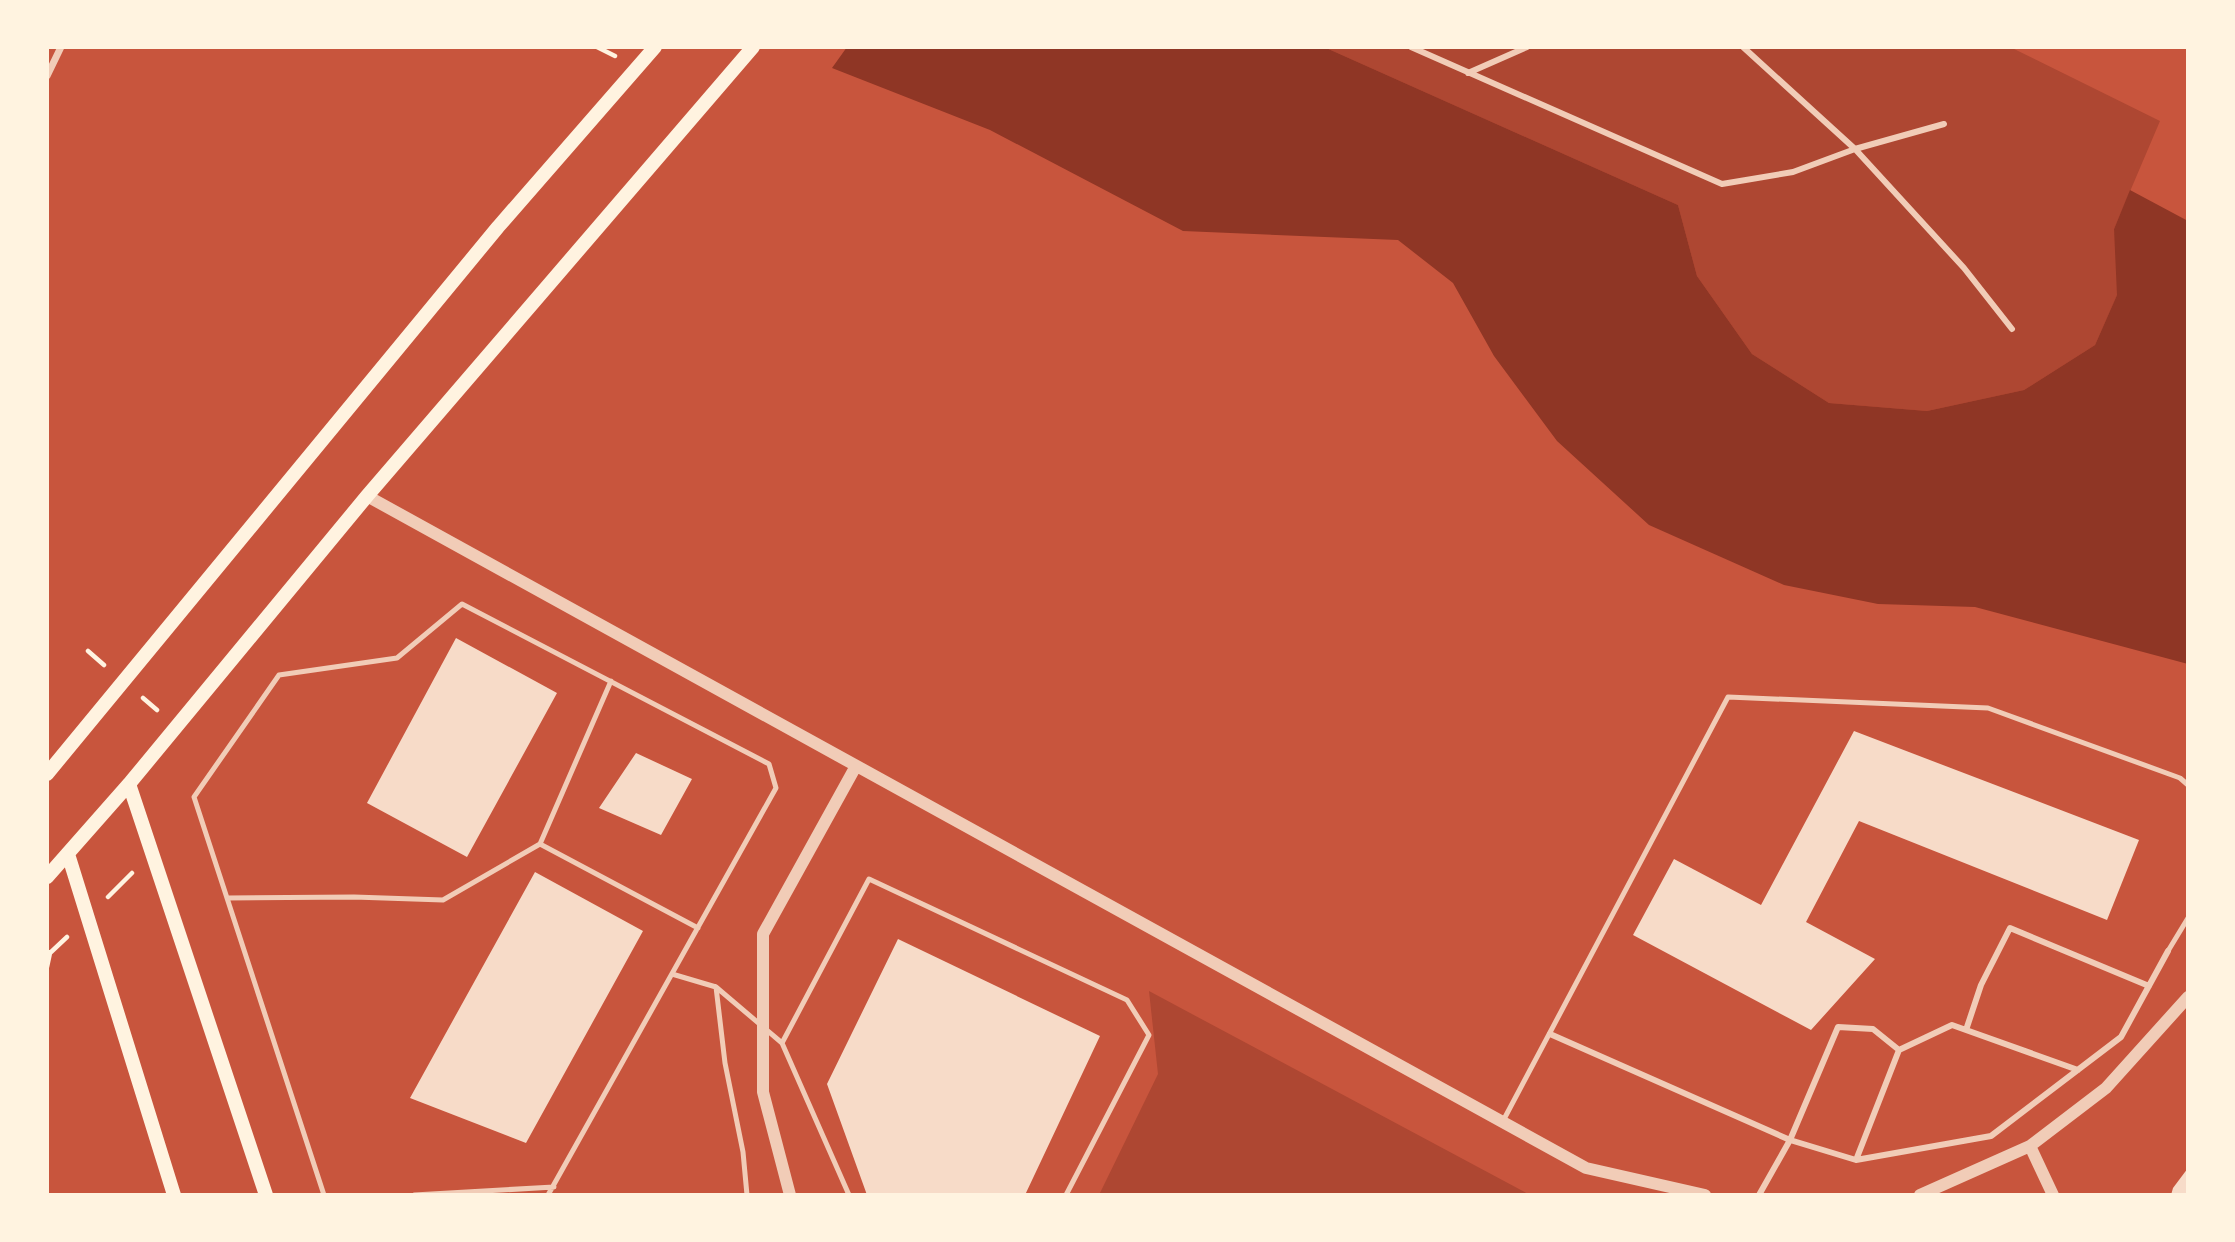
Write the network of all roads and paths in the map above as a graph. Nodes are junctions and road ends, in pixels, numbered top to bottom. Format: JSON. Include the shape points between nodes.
{"nodes":[{"id":1,"x":61,"y":47,"type":"edge"},
{"id":2,"x":655,"y":47,"type":"edge"},
{"id":3,"x":752,"y":47,"type":"edge"},
{"id":4,"x":1410,"y":47,"type":"edge"},
{"id":5,"x":1527,"y":47,"type":"edge"},
{"id":6,"x":1743,"y":47,"type":"edge"},
{"id":7,"x":1468,"y":72,"type":"junction"},
{"id":8,"x":47,"y":76,"type":"edge"},
{"id":9,"x":1944,"y":124,"type":"dead end"},
{"id":10,"x":1856,"y":149,"type":"junction"},
{"id":11,"x":2012,"y":329,"type":"dead end"},
{"id":12,"x":367,"y":496,"type":"junction"},
{"id":13,"x":611,"y":681,"type":"junction"},
{"id":14,"x":856,"y":766,"type":"junction"},
{"id":15,"x":47,"y":774,"type":"edge"},
{"id":16,"x":129,"y":784,"type":"junction"},
{"id":17,"x":2188,"y":785,"type":"edge"},
{"id":18,"x":540,"y":844,"type":"junction"},
{"id":19,"x":68,"y":854,"type":"junction"},
{"id":20,"x":47,"y":877,"type":"edge"},
{"id":21,"x":227,"y":898,"type":"junction"},
{"id":22,"x":2188,"y":918,"type":"edge"},
{"id":23,"x":698,"y":928,"type":"junction"},
{"id":24,"x":47,"y":951,"type":"edge"},
{"id":25,"x":2168,"y":951,"type":"joint"},
{"id":26,"x":47,"y":967,"type":"edge"},
{"id":27,"x":672,"y":974,"type":"junction"},
{"id":28,"x":2149,"y":986,"type":"junction"},
{"id":29,"x":716,"y":987,"type":"junction"},
{"id":30,"x":2188,"y":997,"type":"edge"},
{"id":31,"x":763,"y":1027,"type":"junction"},
{"id":32,"x":1966,"y":1030,"type":"junction"},
{"id":33,"x":1550,"y":1034,"type":"junction"},
{"id":34,"x":782,"y":1043,"type":"junction"},
{"id":35,"x":1899,"y":1050,"type":"junction"},
{"id":36,"x":2078,"y":1070,"type":"junction"},
{"id":37,"x":1503,"y":1122,"type":"junction"},
{"id":38,"x":1790,"y":1140,"type":"junction"},
{"id":39,"x":2030,"y":1146,"type":"junction"},
{"id":40,"x":1856,"y":1160,"type":"junction"},
{"id":41,"x":554,"y":1187,"type":"junction"},
{"id":42,"x":174,"y":1195,"type":"edge"},
{"id":43,"x":266,"y":1195,"type":"edge"},
{"id":44,"x":324,"y":1195,"type":"edge"},
{"id":45,"x":414,"y":1195,"type":"edge"},
{"id":46,"x":548,"y":1195,"type":"edge"},
{"id":47,"x":747,"y":1195,"type":"edge"},
{"id":48,"x":789,"y":1195,"type":"edge"},
{"id":49,"x":849,"y":1195,"type":"edge"},
{"id":50,"x":1066,"y":1195,"type":"edge"},
{"id":51,"x":1705,"y":1195,"type":"edge"},
{"id":52,"x":1759,"y":1195,"type":"edge"},
{"id":53,"x":1920,"y":1195,"type":"edge"},
{"id":54,"x":2053,"y":1195,"type":"edge"}],
"edges":[{"from":1,"to":8,"type":"street"},
{"from":2,"to":15,"type":"main road","via":[[498,227]]},
{"from":3,"to":12,"type":"main road"},
{"from":4,"to":7,"type":"street"},
{"from":5,"to":7,"type":"street"},
{"from":6,"to":10,"type":"street"},
{"from":7,"to":10,"type":"street","via":[[1722,184],[1793,172]]},
{"from":9,"to":10,"type":"street"},
{"from":10,"to":11,"type":"street","via":[[1964,268]]},
{"from":12,"to":14,"type":"street"},
{"from":12,"to":16,"type":"main road"},
{"from":13,"to":18,"type":"lane"},
{"from":13,"to":21,"type":"lane","via":[[462,604],[397,658],[279,675],[194,797]]},
{"from":13,"to":23,"type":"lane","via":[[769,764],[776,788]]},
{"from":14,"to":31,"type":"street","via":[[763,934]]},
{"from":14,"to":37,"type":"street"},
{"from":16,"to":19,"type":"main road"},
{"from":16,"to":43,"type":"main road"},
{"from":17,"to":33,"type":"lane","via":[[2180,778],[1988,708],[1728,696]]},
{"from":18,"to":21,"type":"lane","via":[[443,900]]},
{"from":18,"to":23,"type":"lane"},
{"from":19,"to":20,"type":"main road"},
{"from":19,"to":42,"type":"main road"},
{"from":21,"to":44,"type":"lane"},
{"from":22,"to":25,"type":"lane"},
{"from":23,"to":27,"type":"lane"},
{"from":24,"to":26,"type":"path"},
{"from":25,"to":28,"type":"street"},
{"from":27,"to":29,"type":"lane"},
{"from":27,"to":41,"type":"lane"},
{"from":28,"to":32,"type":"street","via":[[2010,928],[1981,985]]},
{"from":28,"to":36,"type":"street","via":[[2121,1037]]},
{"from":29,"to":31,"type":"lane"},
{"from":29,"to":47,"type":"lane"},
{"from":30,"to":39,"type":"street","via":[[2106,1088]]},
{"from":31,"to":34,"type":"lane"},
{"from":31,"to":48,"type":"street","via":[[763,1092]]},
{"from":32,"to":35,"type":"street","via":[[1952,1025]]},
{"from":32,"to":36,"type":"street"},
{"from":33,"to":37,"type":"lane"},
{"from":33,"to":38,"type":"street"},
{"from":34,"to":49,"type":"lane"},
{"from":34,"to":50,"type":"lane","via":[[869,879],[1127,1000],[1149,1035]]},
{"from":35,"to":38,"type":"street","via":[[1873,1029],[1838,1027]]},
{"from":35,"to":40,"type":"street"},
{"from":36,"to":40,"type":"street","via":[[1991,1136]]},
{"from":37,"to":51,"type":"street","via":[[1586,1168]]},
{"from":38,"to":40,"type":"street"},
{"from":38,"to":52,"type":"street"},
{"from":39,"to":53,"type":"street"},
{"from":39,"to":54,"type":"street"},
{"from":41,"to":45,"type":"lane"},
{"from":41,"to":46,"type":"lane"}]}
